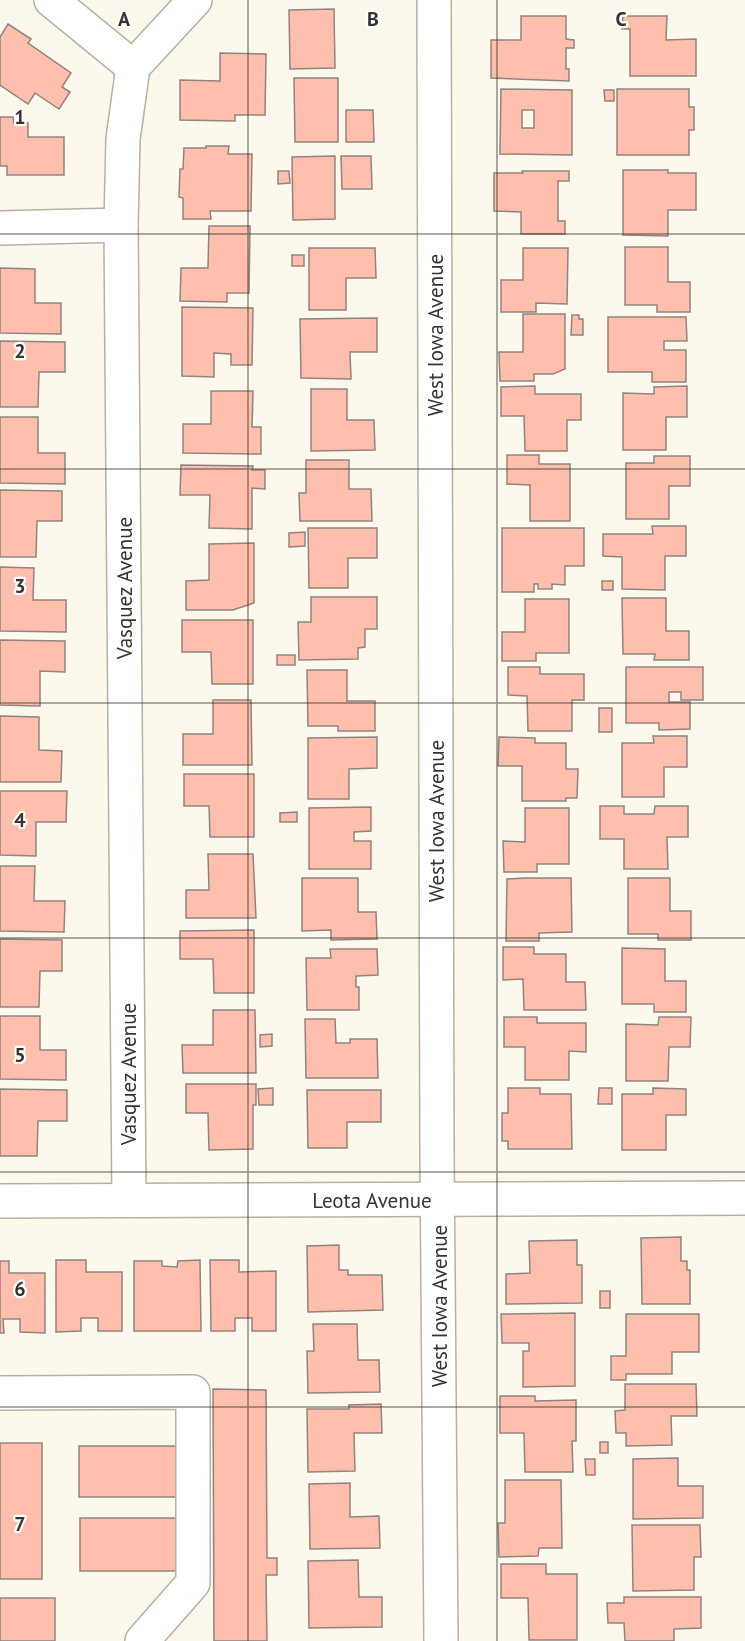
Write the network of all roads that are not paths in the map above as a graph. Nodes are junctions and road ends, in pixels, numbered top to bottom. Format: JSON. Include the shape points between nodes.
{"nodes":[{"id":1,"x":51,"y":0,"type":"edge"},
{"id":2,"x":195,"y":0,"type":"edge"},
{"id":3,"x":434,"y":0,"type":"edge"},
{"id":4,"x":133,"y":67,"type":"junction"},
{"id":5,"x":122,"y":225,"type":"junction"},
{"id":6,"x":0,"y":228,"type":"edge"},
{"id":7,"x":745,"y":1198,"type":"edge"},
{"id":8,"x":438,"y":1199,"type":"junction"},
{"id":9,"x":129,"y":1200,"type":"junction"},
{"id":10,"x":0,"y":1201,"type":"edge"},
{"id":11,"x":0,"y":1393,"type":"edge"},
{"id":12,"x":142,"y":1641,"type":"edge"},
{"id":13,"x":441,"y":1641,"type":"edge"}],
"edges":[{"from":1,"to":4,"type":"street"},
{"from":2,"to":4,"type":"street"},
{"from":3,"to":8,"type":"street","name":"West Iowa Avenue"},
{"from":4,"to":5,"type":"street","name":"Vasquez Avenue","via":[[123,139]]},
{"from":5,"to":6,"type":"street"},
{"from":5,"to":9,"type":"street","name":"Vasquez Avenue"},
{"from":7,"to":8,"type":"street","name":"Leota Avenue"},
{"from":8,"to":9,"type":"street","name":"Leota Avenue"},
{"from":8,"to":13,"type":"street","name":"West Iowa Avenue"},
{"from":9,"to":10,"type":"street","name":"Leota Avenue"},
{"from":11,"to":12,"type":"street","via":[[193,1392],[193,1583]]}]}
